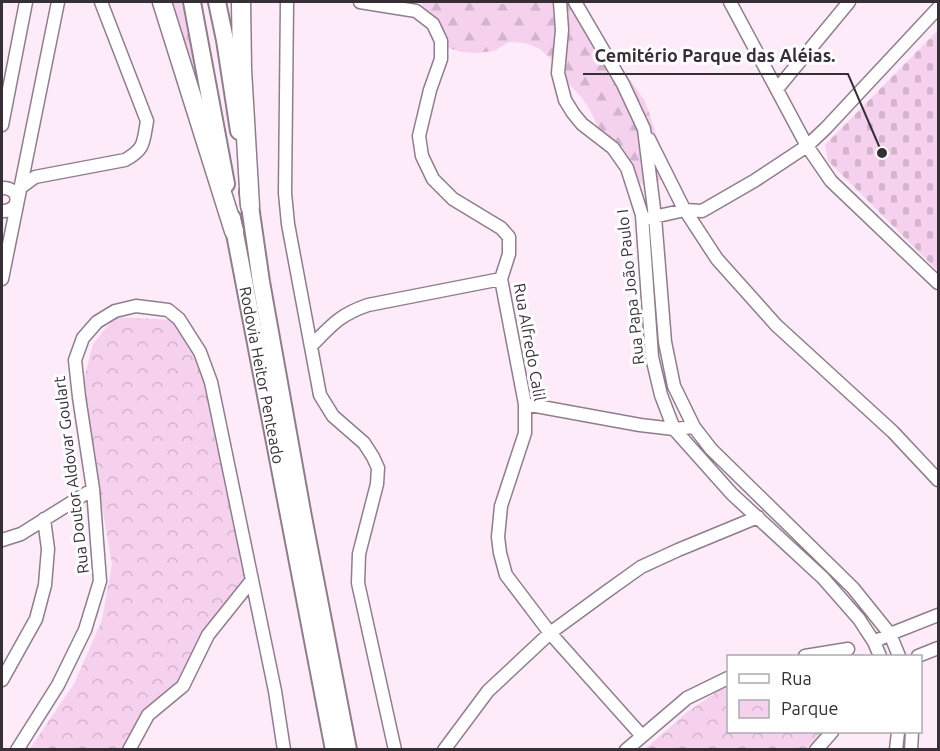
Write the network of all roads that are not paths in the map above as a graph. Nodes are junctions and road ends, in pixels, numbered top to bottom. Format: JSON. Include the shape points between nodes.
{"nodes":[{"id":1,"x":26,"y":2,"type":"edge"},
{"id":2,"x":58,"y":2,"type":"edge"},
{"id":3,"x":101,"y":2,"type":"edge"},
{"id":4,"x":162,"y":2,"type":"edge"},
{"id":5,"x":192,"y":2,"type":"edge"},
{"id":6,"x":217,"y":2,"type":"edge"},
{"id":7,"x":241,"y":2,"type":"edge"},
{"id":8,"x":287,"y":2,"type":"edge"},
{"id":9,"x":360,"y":2,"type":"edge"},
{"id":10,"x":560,"y":2,"type":"edge"},
{"id":11,"x":575,"y":2,"type":"edge"},
{"id":12,"x":730,"y":2,"type":"edge"},
{"id":13,"x":849,"y":2,"type":"edge"},
{"id":14,"x":939,"y":8,"type":"edge"},
{"id":15,"x":777,"y":89,"type":"junction"},
{"id":16,"x":2,"y":125,"type":"edge"},
{"id":17,"x":644,"y":129,"type":"junction"},
{"id":18,"x":807,"y":146,"type":"junction"},
{"id":19,"x":2,"y":188,"type":"edge"},
{"id":20,"x":18,"y":194,"type":"junction"},
{"id":21,"x":250,"y":206,"type":"junction"},
{"id":22,"x":685,"y":210,"type":"junction"},
{"id":23,"x":2,"y":211,"type":"edge"},
{"id":24,"x":655,"y":217,"type":"junction"},
{"id":25,"x":642,"y":219,"type":"junction"},
{"id":26,"x":234,"y":231,"type":"junction"},
{"id":27,"x":2,"y":279,"type":"edge"},
{"id":28,"x":501,"y":279,"type":"junction"},
{"id":29,"x":939,"y":283,"type":"edge"},
{"id":30,"x":311,"y":346,"type":"junction"},
{"id":31,"x":525,"y":404,"type":"junction"},
{"id":32,"x":694,"y":427,"type":"junction"},
{"id":33,"x":674,"y":429,"type":"junction"},
{"id":34,"x":939,"y":480,"type":"edge"},
{"id":35,"x":93,"y":489,"type":"junction"},
{"id":36,"x":758,"y":517,"type":"junction"},
{"id":37,"x":44,"y":519,"type":"junction"},
{"id":38,"x":2,"y":540,"type":"edge"},
{"id":39,"x":252,"y":580,"type":"junction"},
{"id":40,"x":939,"y":615,"type":"edge"},
{"id":41,"x":550,"y":633,"type":"junction"},
{"id":42,"x":890,"y":634,"type":"junction"},
{"id":43,"x":874,"y":642,"type":"junction"},
{"id":44,"x":939,"y":648,"type":"edge"},
{"id":45,"x":848,"y":649,"type":"dead end"},
{"id":46,"x":816,"y":655,"type":"edge"},
{"id":47,"x":879,"y":655,"type":"edge"},
{"id":48,"x":898,"y":655,"type":"edge"},
{"id":49,"x":922,"y":655,"type":"edge"},
{"id":50,"x":727,"y":679,"type":"edge"},
{"id":51,"x":2,"y":680,"type":"edge"},
{"id":52,"x":831,"y":733,"type":"edge"},
{"id":53,"x":898,"y":733,"type":"edge"},
{"id":54,"x":912,"y":733,"type":"edge"},
{"id":55,"x":642,"y":736,"type":"junction"},
{"id":56,"x":17,"y":750,"type":"edge"},
{"id":57,"x":129,"y":750,"type":"edge"},
{"id":58,"x":284,"y":750,"type":"edge"},
{"id":59,"x":334,"y":750,"type":"edge"},
{"id":60,"x":348,"y":750,"type":"edge"},
{"id":61,"x":395,"y":750,"type":"edge"},
{"id":62,"x":444,"y":750,"type":"edge"},
{"id":63,"x":626,"y":750,"type":"edge"},
{"id":64,"x":816,"y":750,"type":"edge"},
{"id":65,"x":896,"y":750,"type":"edge"},
{"id":66,"x":911,"y":750,"type":"edge"}],
"edges":[{"from":1,"to":16,"type":"street"},
{"from":2,"to":20,"type":"street"},
{"from":3,"to":20,"type":"street","via":[[147,121],[144,141],[138,153],[125,160],[35,177]]},
{"from":4,"to":26,"type":"highway"},
{"from":5,"to":26,"type":"main road","name":"Rodovia Heitor Penteado"},
{"from":6,"to":21,"type":"main road","name":"Rodovia Heitor Penteado"},
{"from":7,"to":21,"type":"highway"},
{"from":8,"to":30,"type":"street","via":[[285,193]]},
{"from":9,"to":28,"type":"street","name":"Rua Alfredo Calil","via":[[416,11],[433,24],[441,41],[441,59],[419,136],[422,156],[433,179],[453,199],[509,237],[509,254]]},
{"from":10,"to":25,"type":"street","name":"Rua Papa João Paulo I","via":[[558,73],[565,100],[582,124],[613,148],[627,168]]},
{"from":11,"to":17,"type":"street","name":"Rua Papa João Paulo I"},
{"from":12,"to":15,"type":"street"},
{"from":13,"to":15,"type":"street"},
{"from":14,"to":18,"type":"street"},
{"from":15,"to":18,"type":"street"},
{"from":17,"to":22,"type":"street"},
{"from":17,"to":24,"type":"street","name":"Rua Papa João Paulo I"},
{"from":18,"to":22,"type":"street","via":[[702,211]]},
{"from":18,"to":29,"type":"street","via":[[831,181]]},
{"from":19,"to":20,"type":"street"},
{"from":20,"to":23,"type":"street","via":[[15,206]]},
{"from":20,"to":27,"type":"street"},
{"from":21,"to":60,"type":"main road","name":"Rodovia Heitor Penteado"},
{"from":22,"to":24,"type":"street"},
{"from":22,"to":34,"type":"street","via":[[717,259],[776,325],[893,432]]},
{"from":24,"to":25,"type":"street"},
{"from":24,"to":32,"type":"street","name":"Rua Papa João Paulo I","via":[[665,342],[674,386]]},
{"from":25,"to":33,"type":"street","name":"Rua Papa João Paulo I","via":[[651,357]]},
{"from":26,"to":59,"type":"main road","name":"Rodovia Heitor Penteado"},
{"from":28,"to":30,"type":"street","via":[[352,310],[337,319]]},
{"from":28,"to":31,"type":"street","name":"Rua Alfredo Calil"},
{"from":30,"to":61,"type":"street","via":[[320,395],[333,416],[364,443],[378,468],[359,554],[358,582]]},
{"from":31,"to":33,"type":"street"},
{"from":31,"to":41,"type":"street","name":"Rua Alfredo Calil","via":[[525,433],[501,506],[498,537],[506,575]]},
{"from":32,"to":33,"type":"street"},
{"from":32,"to":42,"type":"street","name":"Rua Papa João Paulo I","via":[[711,449],[853,588]]},
{"from":33,"to":36,"type":"street","name":"Rua Papa João Paulo I"},
{"from":35,"to":37,"type":"street"},
{"from":35,"to":39,"type":"street","name":"Rua Doutor Aldovar Goulart","via":[[75,360],[83,338],[115,310],[136,306],[168,310],[179,319],[200,352],[210,382]]},
{"from":35,"to":56,"type":"street","name":"Rua Doutor Aldovar Goulart","via":[[100,581],[85,630],[58,685]]},
{"from":36,"to":41,"type":"street","via":[[641,567]]},
{"from":36,"to":43,"type":"street","name":"Rua Papa João Paulo I","via":[[823,578]]},
{"from":37,"to":38,"type":"street","via":[[21,534]]},
{"from":37,"to":51,"type":"street","via":[[48,549],[45,585],[36,619]]},
{"from":39,"to":57,"type":"street","via":[[208,635],[183,686],[148,715]]},
{"from":39,"to":58,"type":"street","name":"Rua Doutor Aldovar Goulart"},
{"from":40,"to":42,"type":"street"},
{"from":41,"to":55,"type":"street","name":"Rua Alfredo Calil"},
{"from":41,"to":62,"type":"street","via":[[488,691]]},
{"from":42,"to":43,"type":"street"},
{"from":42,"to":48,"type":"street","name":"Rua Papa João Paulo I"},
{"from":43,"to":47,"type":"street","name":"Rua Papa João Paulo I"},
{"from":44,"to":49,"type":"street"},
{"from":45,"to":46,"type":"street"},
{"from":50,"to":55,"type":"street","via":[[687,698]]},
{"from":52,"to":64,"type":"street"},
{"from":53,"to":65,"type":"street"},
{"from":54,"to":66,"type":"street"},
{"from":55,"to":63,"type":"street"}]}
